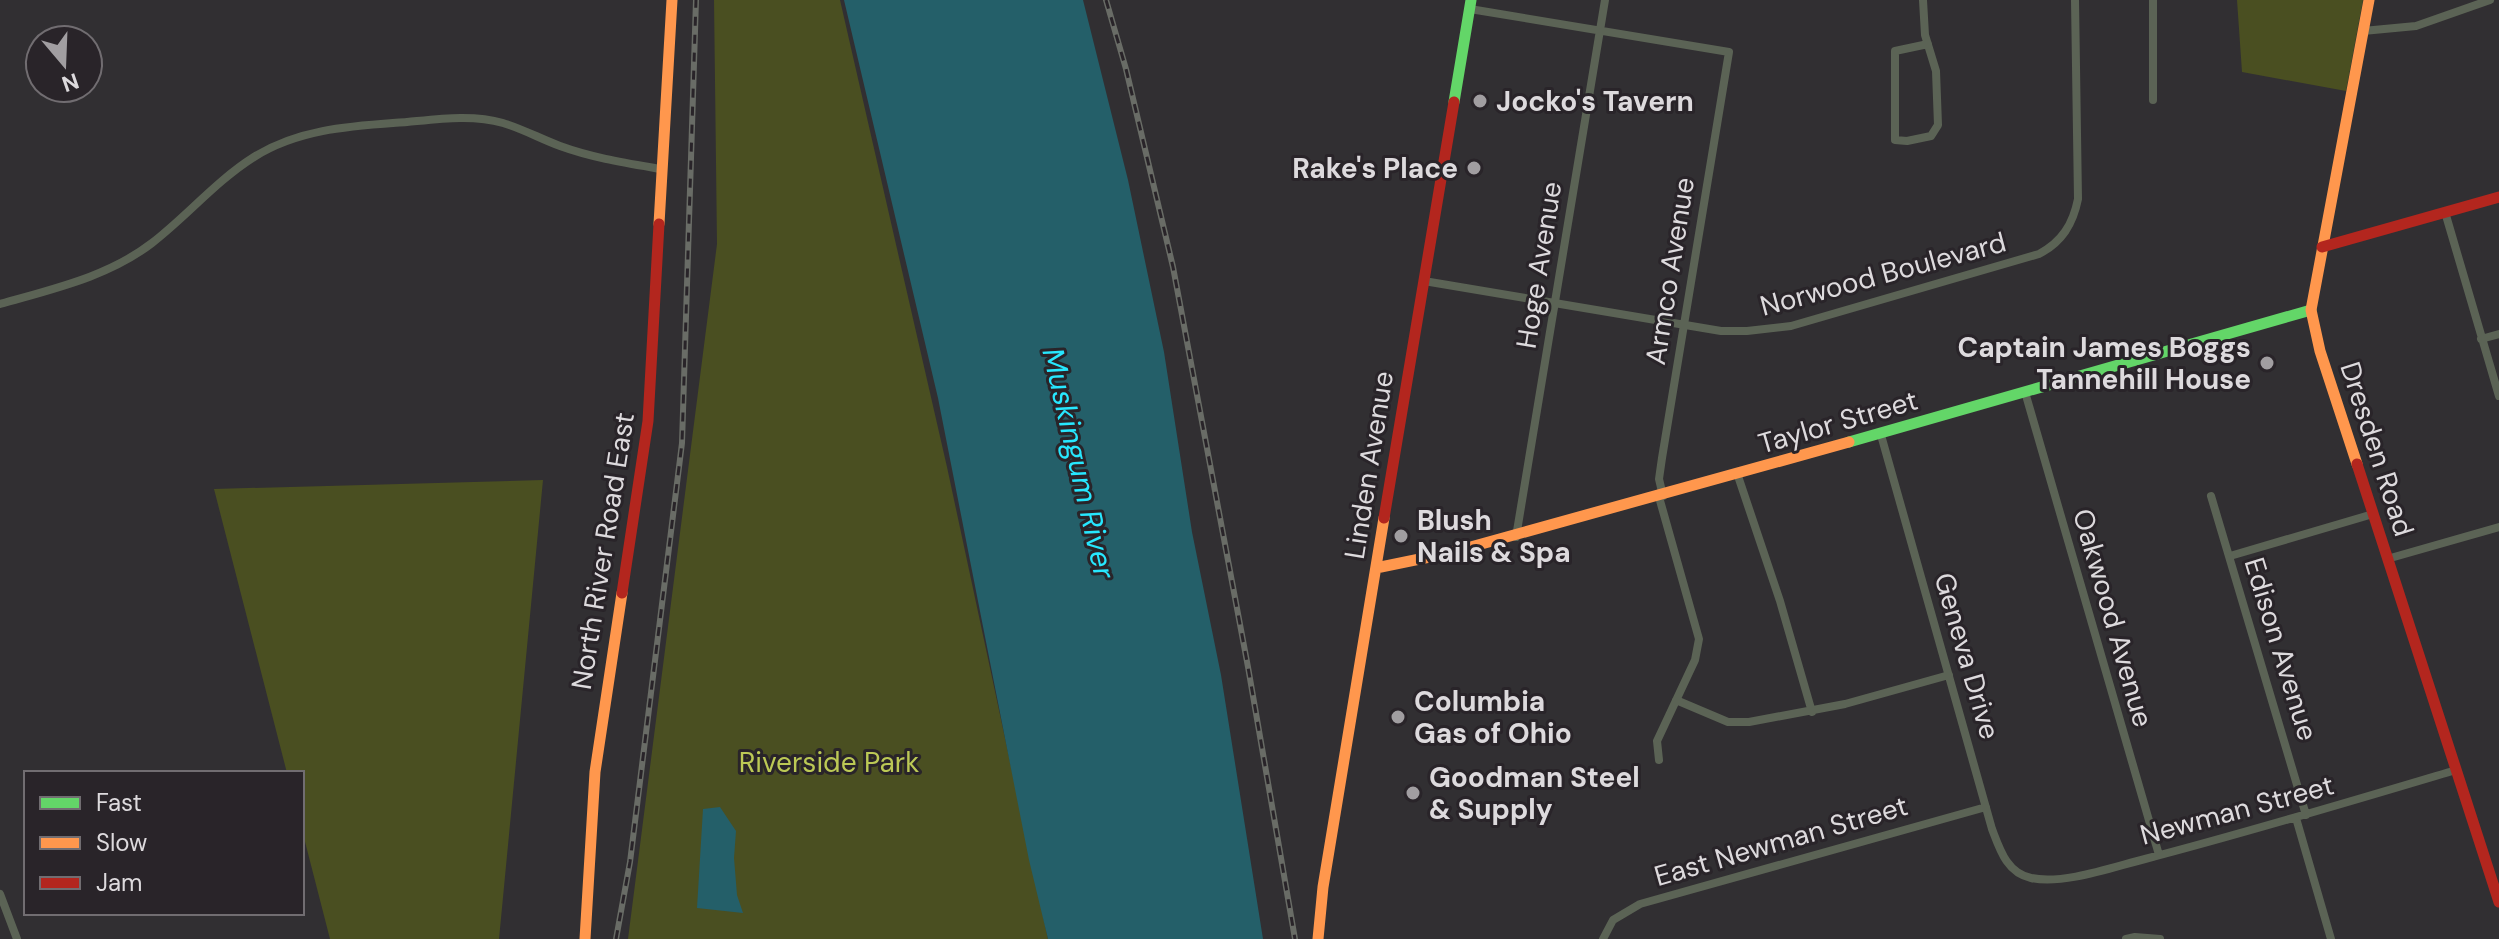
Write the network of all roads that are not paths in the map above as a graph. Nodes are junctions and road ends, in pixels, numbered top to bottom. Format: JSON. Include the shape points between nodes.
{"nodes":[{"id":1,"x":672,"y":0,"type":"edge"},
{"id":2,"x":1605,"y":0,"type":"edge"},
{"id":3,"x":1923,"y":0,"type":"edge"},
{"id":4,"x":2075,"y":0,"type":"edge"},
{"id":5,"x":2153,"y":0,"type":"edge"},
{"id":6,"x":2369,"y":0,"type":"edge"},
{"id":7,"x":2490,"y":0,"type":"edge"},
{"id":8,"x":1470,"y":5,"type":"edge"},
{"id":9,"x":1600,"y":30,"type":"junction"},
{"id":10,"x":2363,"y":31,"type":"junction"},
{"id":11,"x":1928,"y":44,"type":"junction"},
{"id":12,"x":2153,"y":100,"type":"dead end"},
{"id":13,"x":661,"y":169,"type":"junction"},
{"id":14,"x":2499,"y":197,"type":"edge"},
{"id":15,"x":2445,"y":212,"type":"junction"},
{"id":16,"x":2322,"y":247,"type":"junction"},
{"id":17,"x":1424,"y":281,"type":"junction"},
{"id":18,"x":0,"y":304,"type":"edge"},
{"id":19,"x":1555,"y":304,"type":"junction"},
{"id":20,"x":2311,"y":310,"type":"junction"},
{"id":21,"x":1682,"y":325,"type":"junction"},
{"id":22,"x":2499,"y":334,"type":"edge"},
{"id":23,"x":2481,"y":339,"type":"junction"},
{"id":24,"x":2025,"y":392,"type":"junction"},
{"id":25,"x":2499,"y":396,"type":"edge"},
{"id":26,"x":1881,"y":435,"type":"junction"},
{"id":27,"x":1738,"y":476,"type":"junction"},
{"id":28,"x":2211,"y":496,"type":"dead end"},
{"id":29,"x":1661,"y":497,"type":"junction"},
{"id":30,"x":2373,"y":514,"type":"junction"},
{"id":31,"x":2499,"y":527,"type":"edge"},
{"id":32,"x":1516,"y":537,"type":"junction"},
{"id":33,"x":2230,"y":556,"type":"junction"},
{"id":34,"x":2387,"y":559,"type":"junction"},
{"id":35,"x":1376,"y":568,"type":"junction"},
{"id":36,"x":1949,"y":675,"type":"junction"},
{"id":37,"x":1676,"y":700,"type":"junction"},
{"id":38,"x":1812,"y":712,"type":"junction"},
{"id":39,"x":1659,"y":760,"type":"dead end"},
{"id":40,"x":2456,"y":770,"type":"junction"},
{"id":41,"x":1986,"y":807,"type":"junction"},
{"id":42,"x":2306,"y":815,"type":"junction"},
{"id":43,"x":2296,"y":818,"type":"junction"},
{"id":44,"x":2159,"y":855,"type":"junction"},
{"id":45,"x":2495,"y":876,"type":"edge"},
{"id":46,"x":2028,"y":878,"type":"joint"},
{"id":47,"x":0,"y":894,"type":"edge"},
{"id":48,"x":2499,"y":902,"type":"edge"},
{"id":49,"x":2130,"y":938,"type":"edge"},
{"id":50,"x":17,"y":939,"type":"edge"},
{"id":51,"x":585,"y":939,"type":"edge"},
{"id":52,"x":1318,"y":939,"type":"edge"},
{"id":53,"x":1603,"y":939,"type":"edge"},
{"id":54,"x":2160,"y":939,"type":"edge"},
{"id":55,"x":2331,"y":939,"type":"edge"}],
"edges":[{"from":1,"to":13,"type":"street","name":"North River Road East"},
{"from":2,"to":9,"type":"street","name":"Hoge Avenue"},
{"from":3,"to":11,"type":"street"},
{"from":4,"to":21,"type":"street","name":"Norwood Boulevard","via":[[2078,199],[2062,238],[2039,254],[1791,326],[1721,331]]},
{"from":5,"to":12,"type":"street"},
{"from":6,"to":10,"type":"street","name":"Dresden Road"},
{"from":7,"to":10,"type":"street","via":[[2422,25]]},
{"from":8,"to":9,"type":"street"},
{"from":8,"to":17,"type":"street","name":"Linden Avenue"},
{"from":9,"to":19,"type":"street","name":"Hoge Avenue"},
{"from":9,"to":21,"type":"street","name":"Armco Avenue","via":[[1729,52]]},
{"from":10,"to":16,"type":"street","name":"Dresden Road"},
{"from":11,"to":11,"type":"street","via":[[1895,51],[1895,140],[1931,136],[1936,130],[1936,71]]},
{"from":13,"to":18,"type":"street","via":[[600,158],[483,120],[330,129],[251,159],[133,257]]},
{"from":13,"to":51,"type":"street","name":"North River Road East","via":[[648,421],[595,772]]},
{"from":14,"to":15,"type":"street"},
{"from":15,"to":16,"type":"street"},
{"from":15,"to":23,"type":"street"},
{"from":16,"to":20,"type":"street","name":"Dresden Road"},
{"from":17,"to":19,"type":"street","name":"Norwood Boulevard"},
{"from":17,"to":35,"type":"street","name":"Linden Avenue"},
{"from":19,"to":21,"type":"street","name":"Norwood Boulevard"},
{"from":19,"to":32,"type":"street","name":"Hoge Avenue"},
{"from":20,"to":24,"type":"street","name":"Taylor Street"},
{"from":20,"to":30,"type":"street","name":"Dresden Road"},
{"from":21,"to":29,"type":"street","name":"Armco Avenue","via":[[1659,479]]},
{"from":22,"to":23,"type":"street"},
{"from":23,"to":25,"type":"street"},
{"from":24,"to":26,"type":"street","name":"Taylor Street"},
{"from":24,"to":44,"type":"street","name":"Oakwood Avenue"},
{"from":26,"to":27,"type":"street","name":"Taylor Street"},
{"from":26,"to":36,"type":"street","name":"Geneva Drive"},
{"from":27,"to":29,"type":"street","name":"Taylor Street"},
{"from":27,"to":38,"type":"street"},
{"from":28,"to":33,"type":"street","name":"Edison Avenue"},
{"from":29,"to":32,"type":"street","name":"Taylor Street"},
{"from":29,"to":37,"type":"street","name":"Armco Avenue","via":[[1699,639]]},
{"from":30,"to":33,"type":"street"},
{"from":30,"to":34,"type":"street","name":"Dresden Road"},
{"from":31,"to":34,"type":"street"},
{"from":32,"to":35,"type":"street","name":"Taylor Street"},
{"from":33,"to":42,"type":"street","name":"Edison Avenue"},
{"from":34,"to":40,"type":"street","name":"Dresden Road"},
{"from":35,"to":52,"type":"street","name":"Linden Avenue","via":[[1320,900]]},
{"from":36,"to":38,"type":"street"},
{"from":36,"to":41,"type":"street","name":"Geneva Drive"},
{"from":37,"to":38,"type":"street","via":[[1734,723]]},
{"from":37,"to":39,"type":"street","name":"Armco Avenue","via":[[1657,741]]},
{"from":40,"to":42,"type":"street","name":"Newman Street"},
{"from":40,"to":45,"type":"street","name":"Dresden Road"},
{"from":41,"to":46,"type":"street","name":"Geneva Drive","via":[[2005,861]]},
{"from":41,"to":53,"type":"street","name":"East Newman Street","via":[[1640,904],[1613,920]]},
{"from":42,"to":43,"type":"street","name":"Newman Street"},
{"from":43,"to":44,"type":"street","name":"Newman Street"},
{"from":43,"to":55,"type":"street"},
{"from":44,"to":46,"type":"street","name":"Newman Street","via":[[2090,873]]},
{"from":45,"to":48,"type":"street","name":"Dresden Road"},
{"from":47,"to":50,"type":"street"},
{"from":49,"to":54,"type":"street"}]}
